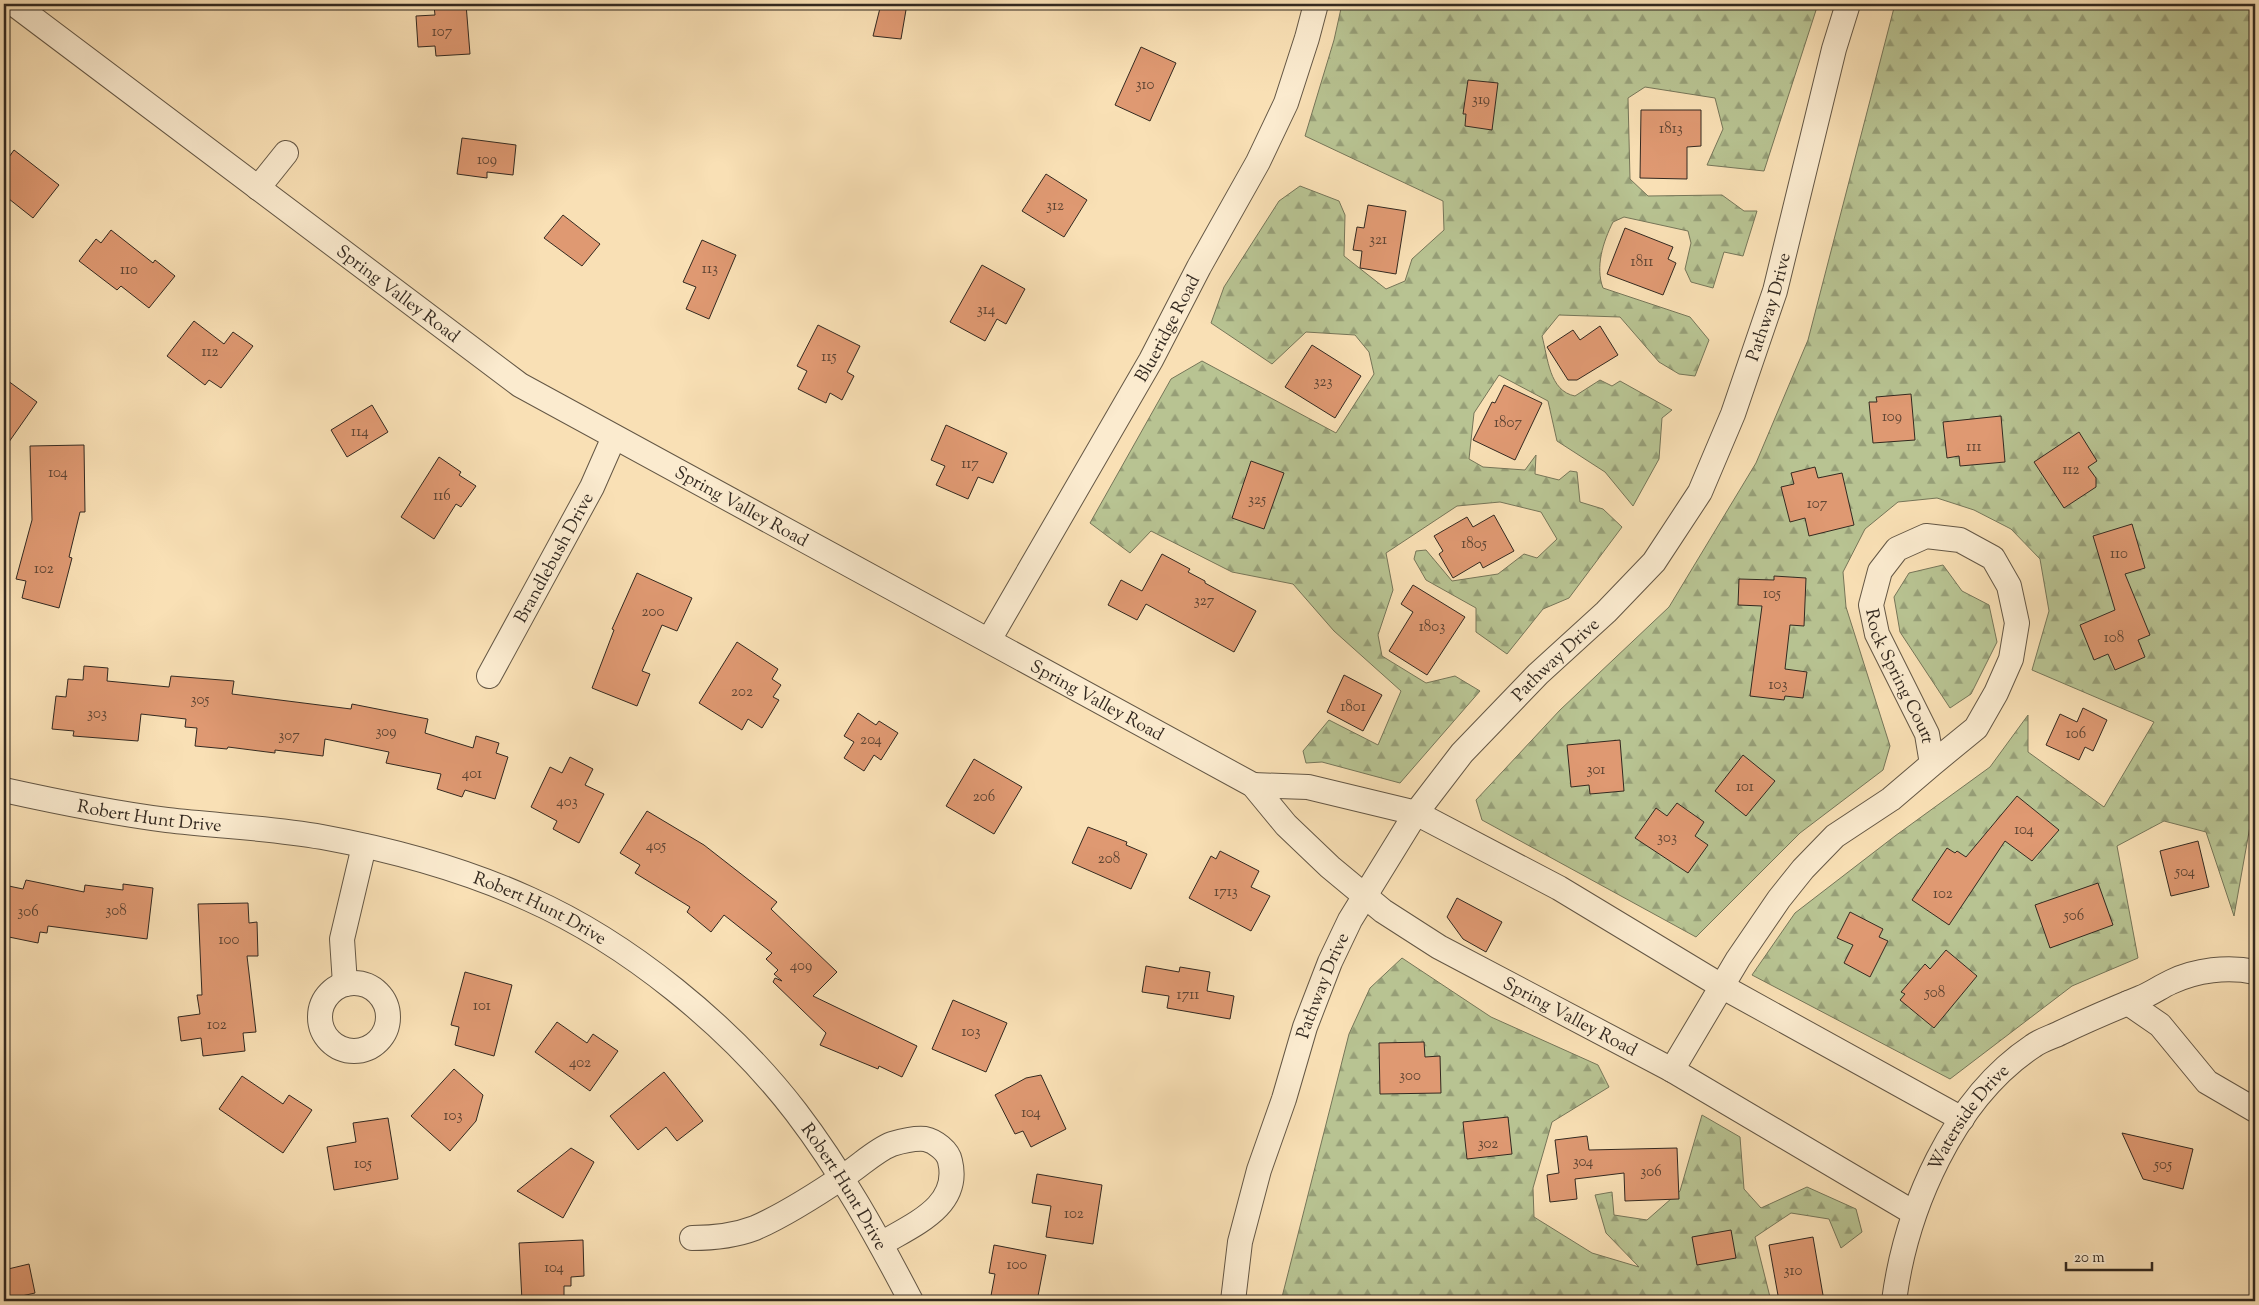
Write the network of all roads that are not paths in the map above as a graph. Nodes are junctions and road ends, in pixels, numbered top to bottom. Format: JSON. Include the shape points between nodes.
{"nodes":[{"id":1,"x":14,"y":4,"type":"edge"},
{"id":2,"x":1316,"y":4,"type":"edge"},
{"id":3,"x":1848,"y":4,"type":"edge"},
{"id":4,"x":286,"y":153,"type":"dead end"},
{"id":5,"x":258,"y":188,"type":"junction"},
{"id":6,"x":614,"y":437,"type":"junction"},
{"id":7,"x":989,"y":640,"type":"junction"},
{"id":8,"x":489,"y":676,"type":"dead end"},
{"id":9,"x":1932,"y":764,"type":"junction"},
{"id":10,"x":1252,"y":785,"type":"junction"},
{"id":11,"x":4,"y":790,"type":"edge"},
{"id":12,"x":1416,"y":814,"type":"junction"},
{"id":13,"x":364,"y":846,"type":"junction"},
{"id":14,"x":1365,"y":896,"type":"junction"},
{"id":15,"x":2255,"y":972,"type":"edge"},
{"id":16,"x":346,"y":984,"type":"dead end"},
{"id":17,"x":1723,"y":987,"type":"junction"},
{"id":18,"x":2128,"y":1003,"type":"junction"},
{"id":19,"x":1672,"y":1070,"type":"junction"},
{"id":20,"x":2255,"y":1110,"type":"edge"},
{"id":21,"x":1962,"y":1119,"type":"junction"},
{"id":22,"x":841,"y":1178,"type":"junction"},
{"id":23,"x":1914,"y":1213,"type":"junction"},
{"id":24,"x":692,"y":1238,"type":"dead end"},
{"id":25,"x":882,"y":1244,"type":"junction"},
{"id":26,"x":911,"y":1301,"type":"edge"},
{"id":27,"x":1233,"y":1301,"type":"edge"},
{"id":28,"x":1894,"y":1301,"type":"edge"}],
"edges":[{"from":1,"to":5,"type":"street","name":"Spring Valley Road"},
{"from":2,"to":7,"type":"street","name":"Blueridge Road","via":[[1286,103],[1258,162],[1151,360]]},
{"from":3,"to":12,"type":"street","name":"Pathway Drive","via":[[1775,291],[1733,414],[1700,492],[1654,562],[1462,753]]},
{"from":4,"to":5,"type":"street"},
{"from":5,"to":6,"type":"street","name":"Spring Valley Road","via":[[520,385]]},
{"from":6,"to":7,"type":"street","name":"Spring Valley Road"},
{"from":6,"to":8,"type":"street","name":"Brandlebush Drive","via":[[592,487]]},
{"from":7,"to":10,"type":"street","name":"Spring Valley Road"},
{"from":9,"to":9,"type":"street","name":"Rock Spring Court","via":[[1976,728],[2011,659],[2017,622],[2009,586],[1993,558],[1960,540],[1926,536],[1897,549],[1880,571],[1872,605],[1877,634],[1927,734]]},
{"from":9,"to":17,"type":"street","name":"Rock Spring Court","via":[[1891,799],[1835,836],[1803,869],[1738,959]]},
{"from":10,"to":12,"type":"street","name":"Spring Valley Road","via":[[1308,787]]},
{"from":10,"to":14,"type":"street","name":"Spring Valley Road","via":[[1286,825]]},
{"from":11,"to":13,"type":"street","name":"Robert Hunt Drive","via":[[74,806],[167,820],[320,836]]},
{"from":12,"to":14,"type":"street","name":"Pathway Drive"},
{"from":12,"to":17,"type":"street","name":"Spring Valley Road","via":[[1558,888]]},
{"from":13,"to":16,"type":"street","via":[[342,939]]},
{"from":13,"to":22,"type":"street","name":"Robert Hunt Drive","via":[[449,867],[529,899],[574,922],[634,960],[686,999],[744,1052],[795,1112]]},
{"from":14,"to":19,"type":"street","name":"Spring Valley Road","via":[[1439,947]]},
{"from":14,"to":27,"type":"street","name":"Pathway Drive","via":[[1330,962],[1305,1027],[1259,1170],[1240,1242]]},
{"from":15,"to":18,"type":"street","name":"Waterside Drive","via":[[2240,968],[2206,971],[2173,981]]},
{"from":17,"to":19,"type":"street","name":"Rock Spring Court"},
{"from":17,"to":21,"type":"street","name":"Spring Valley Road"},
{"from":18,"to":20,"type":"street","via":[[2160,1025],[2207,1082]]},
{"from":18,"to":21,"type":"street","name":"Waterside Drive","via":[[2034,1045],[1999,1074]]},
{"from":19,"to":23,"type":"street","name":"Spring Valley Road"},
{"from":21,"to":23,"type":"street","name":"Waterside Drive","via":[[1935,1165]]},
{"from":22,"to":24,"type":"street","via":[[757,1227],[724,1236]]},
{"from":22,"to":25,"type":"street","name":"Robert Hunt Drive"},
{"from":22,"to":25,"type":"street","via":[[891,1145],[918,1138],[930,1140],[949,1156],[952,1182],[944,1202]]},
{"from":23,"to":28,"type":"street","name":"Waterside Drive","via":[[1898,1269]]},
{"from":25,"to":26,"type":"street","name":"Robert Hunt Drive"}]}
